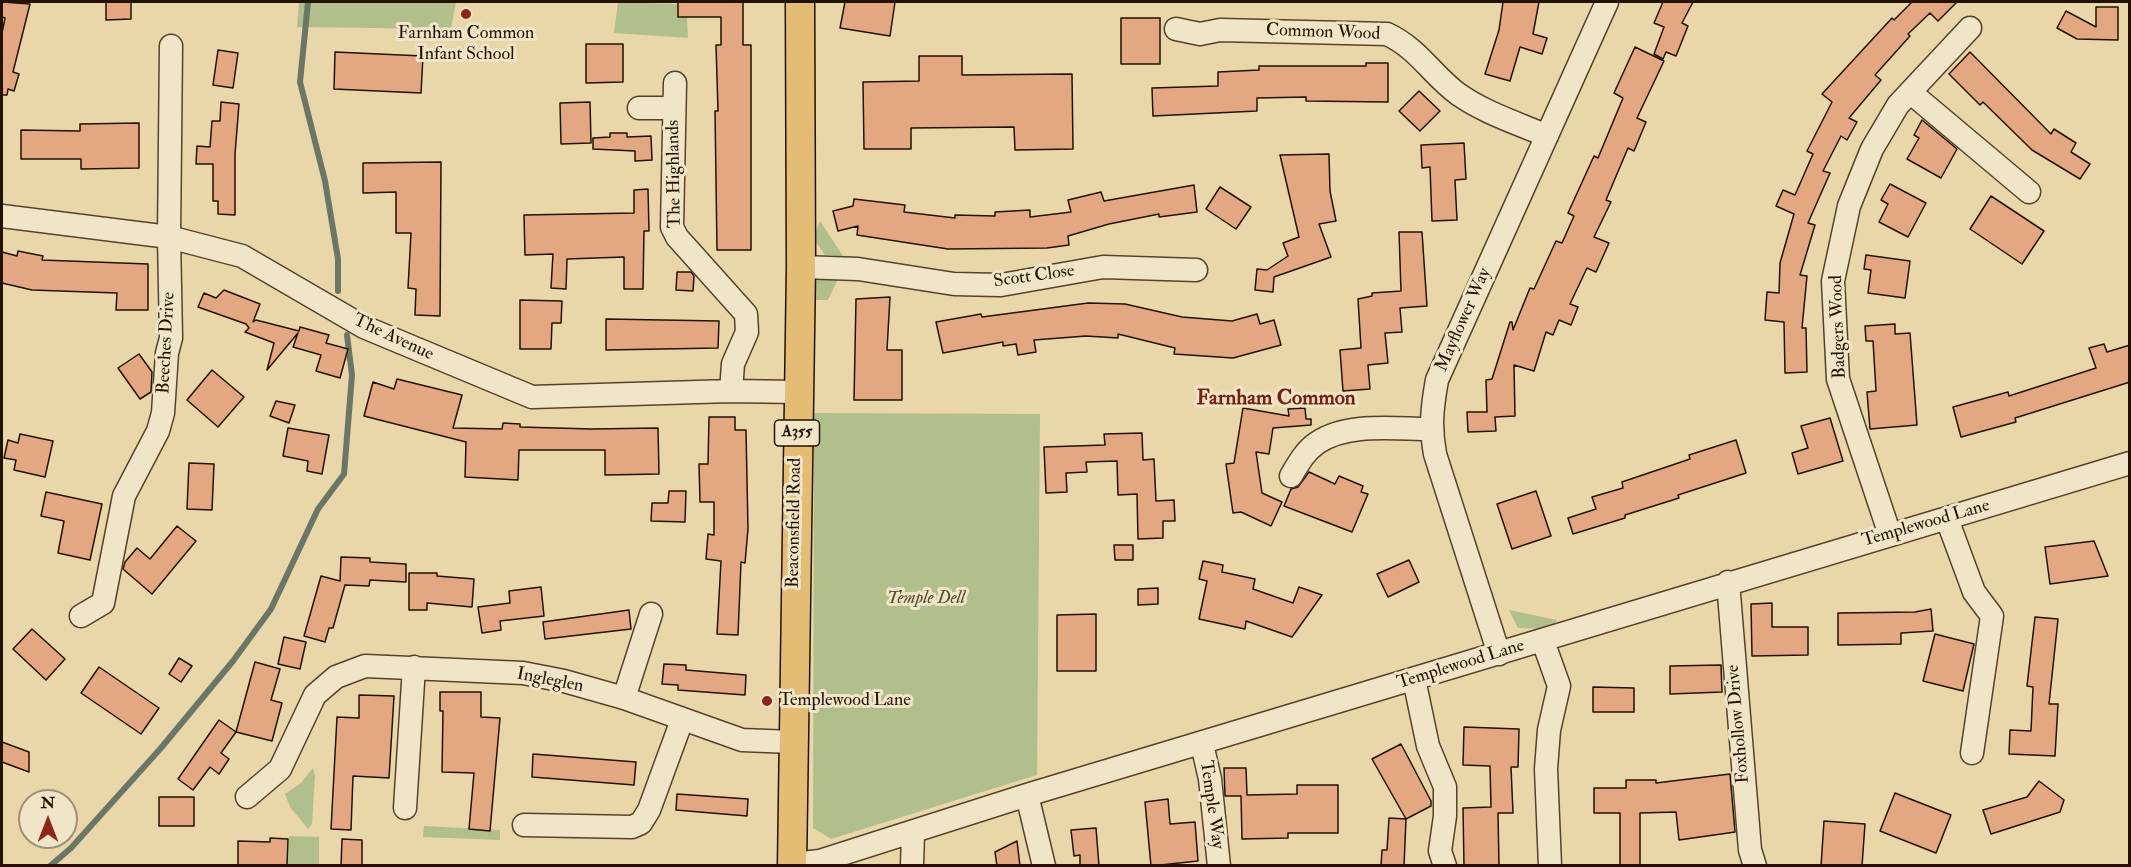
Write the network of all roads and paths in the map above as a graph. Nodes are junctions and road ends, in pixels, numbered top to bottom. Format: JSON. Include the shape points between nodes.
{"nodes":[{"id":1,"x":800,"y":2,"type":"edge"},
{"id":2,"x":1607,"y":2,"type":"edge"},
{"id":3,"x":1970,"y":28,"type":"dead end"},
{"id":4,"x":1176,"y":29,"type":"dead end"},
{"id":5,"x":171,"y":46,"type":"dead end"},
{"id":6,"x":675,"y":83,"type":"dead end"},
{"id":7,"x":1910,"y":92,"type":"junction"},
{"id":8,"x":639,"y":108,"type":"dead end"},
{"id":9,"x":674,"y":108,"type":"junction"},
{"id":10,"x":1547,"y":136,"type":"junction"},
{"id":11,"x":2030,"y":192,"type":"dead end"},
{"id":12,"x":2,"y":216,"type":"edge"},
{"id":13,"x":169,"y":237,"type":"junction"},
{"id":14,"x":801,"y":267,"type":"junction"},
{"id":15,"x":1196,"y":270,"type":"dead end"},
{"id":16,"x":731,"y":391,"type":"junction"},
{"id":17,"x":797,"y":393,"type":"junction"},
{"id":18,"x":1430,"y":429,"type":"junction"},
{"id":19,"x":2130,"y":463,"type":"edge"},
{"id":20,"x":1291,"y":476,"type":"dead end"},
{"id":21,"x":1947,"y":519,"type":"junction"},
{"id":22,"x":1890,"y":535,"type":"junction"},
{"id":23,"x":1728,"y":582,"type":"junction"},
{"id":24,"x":651,"y":614,"type":"dead end"},
{"id":25,"x":81,"y":616,"type":"dead end"},
{"id":26,"x":1543,"y":641,"type":"junction"},
{"id":27,"x":1498,"y":654,"type":"junction"},
{"id":28,"x":414,"y":668,"type":"junction"},
{"id":29,"x":1414,"y":680,"type":"junction"},
{"id":30,"x":624,"y":698,"type":"junction"},
{"id":31,"x":682,"y":720,"type":"junction"},
{"id":32,"x":792,"y":742,"type":"junction"},
{"id":33,"x":1202,"y":744,"type":"junction"},
{"id":34,"x":1972,"y":753,"type":"dead end"},
{"id":35,"x":1027,"y":795,"type":"junction"},
{"id":36,"x":247,"y":797,"type":"dead end"},
{"id":37,"x":405,"y":808,"type":"dead end"},
{"id":38,"x":524,"y":825,"type":"dead end"},
{"id":39,"x":913,"y":832,"type":"junction"},
{"id":40,"x":792,"y":865,"type":"edge"},
{"id":41,"x":912,"y":866,"type":"edge"},
{"id":42,"x":1044,"y":866,"type":"edge"},
{"id":43,"x":1219,"y":866,"type":"edge"},
{"id":44,"x":1445,"y":866,"type":"edge"},
{"id":45,"x":1550,"y":866,"type":"edge"},
{"id":46,"x":1755,"y":866,"type":"edge"}],
"edges":[{"from":1,"to":14,"type":"main road","name":"Beaconsfield Road","number":"A355"},
{"from":2,"to":10,"type":"street","name":"Mayflower Way"},
{"from":3,"to":7,"type":"street","name":"Badgers Wood"},
{"from":4,"to":10,"type":"street","name":"Common Wood","via":[[1200,34],[1220,30],[1387,34],[1407,43],[1456,92],[1475,105]]},
{"from":5,"to":13,"type":"street","name":"Beeches Drive"},
{"from":6,"to":9,"type":"street","name":"The Highlands"},
{"from":7,"to":11,"type":"street"},
{"from":7,"to":22,"type":"street","name":"Badgers Wood","via":[[1872,149],[1849,206],[1833,281],[1838,379]]},
{"from":8,"to":9,"type":"street","name":"The Highlands"},
{"from":9,"to":16,"type":"street","name":"The Highlands","via":[[672,227],[676,237],[746,315],[747,332],[733,364]]},
{"from":10,"to":18,"type":"street","name":"Mayflower Way","via":[[1437,381]]},
{"from":12,"to":13,"type":"street","name":"The Avenue"},
{"from":13,"to":16,"type":"street","name":"The Avenue","via":[[242,256],[364,327],[532,397]]},
{"from":13,"to":25,"type":"street","name":"Beeches Drive","via":[[171,338],[163,413],[158,431],[124,496],[103,603]]},
{"from":14,"to":15,"type":"street","name":"Scott Close","via":[[858,269],[954,284],[1001,285],[1103,267]]},
{"from":14,"to":17,"type":"main road","name":"Beaconsfield Road","number":"A355"},
{"from":16,"to":17,"type":"street","name":"The Avenue"},
{"from":17,"to":32,"type":"main road","name":"Beaconsfield Road","number":"A355"},
{"from":18,"to":20,"type":"street","via":[[1355,430],[1330,436],[1310,448]]},
{"from":18,"to":27,"type":"street","name":"Mayflower Way"},
{"from":19,"to":21,"type":"street","name":"Templewood Lane"},
{"from":21,"to":22,"type":"street","name":"Templewood Lane"},
{"from":21,"to":34,"type":"street","via":[[1974,592],[1992,616]]},
{"from":22,"to":23,"type":"street","name":"Templewood Lane"},
{"from":23,"to":26,"type":"street","name":"Templewood Lane"},
{"from":23,"to":46,"type":"street","name":"Foxhollow Drive","via":[[1750,850]]},
{"from":24,"to":30,"type":"street"},
{"from":26,"to":27,"type":"street","name":"Templewood Lane"},
{"from":26,"to":45,"type":"street","via":[[1558,686],[1546,769]]},
{"from":27,"to":29,"type":"street","name":"Templewood Lane"},
{"from":28,"to":30,"type":"street","name":"Ingleglen","via":[[523,674]]},
{"from":28,"to":36,"type":"street","name":"Ingleglen","via":[[365,666],[336,677],[315,695],[280,770]]},
{"from":28,"to":37,"type":"street"},
{"from":29,"to":33,"type":"street","name":"Templewood Lane"},
{"from":29,"to":44,"type":"street","via":[[1428,746],[1445,788],[1440,851]]},
{"from":30,"to":31,"type":"street","name":"Ingleglen"},
{"from":31,"to":32,"type":"street","name":"Ingleglen","via":[[742,740]]},
{"from":31,"to":38,"type":"street","via":[[641,823],[632,827]]},
{"from":32,"to":40,"type":"main road","name":"Beaconsfield Road","number":"A355"},
{"from":33,"to":35,"type":"street","name":"Templewood Lane"},
{"from":33,"to":43,"type":"street","name":"Temple Way","via":[[1210,779]]},
{"from":35,"to":39,"type":"street","name":"Templewood Lane"},
{"from":35,"to":42,"type":"street"},
{"from":39,"to":40,"type":"street","name":"Templewood Lane","via":[[820,861]]},
{"from":39,"to":41,"type":"street"}]}
